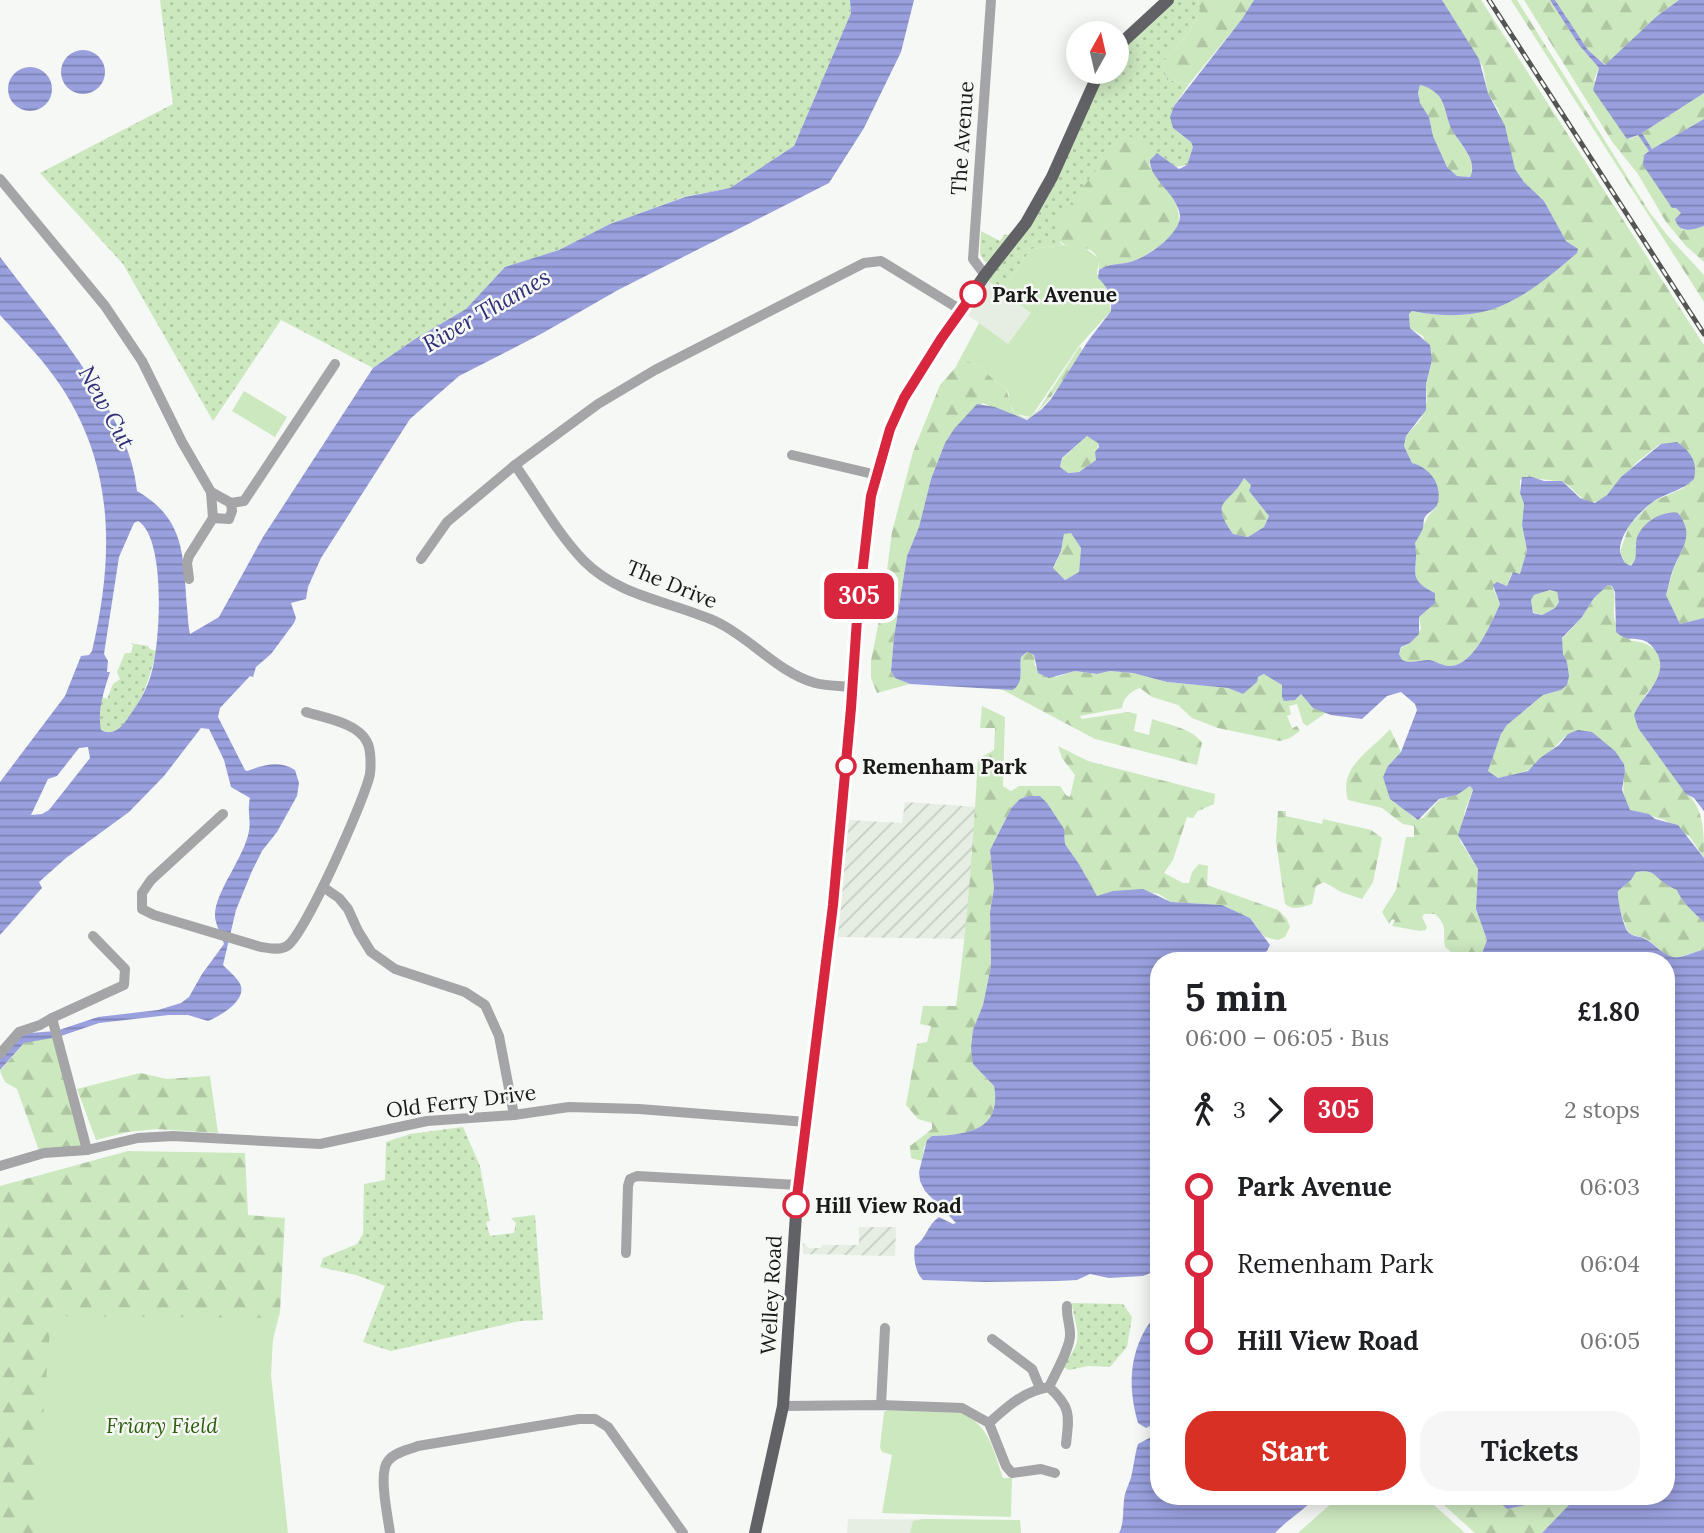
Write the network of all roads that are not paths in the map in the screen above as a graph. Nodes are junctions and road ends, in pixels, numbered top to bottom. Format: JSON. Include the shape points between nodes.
{"nodes":[{"id":1,"x":991,"y":0,"type":"edge"},
{"id":2,"x":1163,"y":2,"type":"edge"},
{"id":3,"x":1129,"y":35,"type":"edge"},
{"id":4,"x":1094,"y":84,"type":"edge"},
{"id":5,"x":0,"y":179,"type":"edge"},
{"id":6,"x":985,"y":275,"type":"junction"},
{"id":7,"x":961,"y":310,"type":"junction"},
{"id":8,"x":335,"y":365,"type":"dead end"},
{"id":9,"x":792,"y":455,"type":"dead end"},
{"id":10,"x":515,"y":465,"type":"junction"},
{"id":11,"x":877,"y":475,"type":"junction"},
{"id":12,"x":211,"y":492,"type":"junction"},
{"id":13,"x":231,"y":503,"type":"junction"},
{"id":14,"x":214,"y":518,"type":"junction"},
{"id":15,"x":422,"y":559,"type":"dead end"},
{"id":16,"x":189,"y":579,"type":"dead end"},
{"id":17,"x":852,"y":687,"type":"junction"},
{"id":18,"x":306,"y":712,"type":"dead end"},
{"id":19,"x":223,"y":814,"type":"dead end"},
{"id":20,"x":323,"y":887,"type":"junction"},
{"id":21,"x":93,"y":936,"type":"dead end"},
{"id":22,"x":52,"y":1018,"type":"junction"},
{"id":23,"x":0,"y":1054,"type":"edge"},
{"id":24,"x":514,"y":1115,"type":"junction"},
{"id":25,"x":806,"y":1122,"type":"junction"},
{"id":26,"x":87,"y":1150,"type":"junction"},
{"id":27,"x":0,"y":1166,"type":"edge"},
{"id":28,"x":798,"y":1185,"type":"junction"},
{"id":29,"x":626,"y":1253,"type":"dead end"},
{"id":30,"x":1067,"y":1306,"type":"dead end"},
{"id":31,"x":885,"y":1328,"type":"dead end"},
{"id":32,"x":992,"y":1339,"type":"dead end"},
{"id":33,"x":1044,"y":1387,"type":"junction"},
{"id":34,"x":881,"y":1405,"type":"junction"},
{"id":35,"x":783,"y":1406,"type":"junction"},
{"id":36,"x":989,"y":1423,"type":"junction"},
{"id":37,"x":1066,"y":1444,"type":"dead end"},
{"id":38,"x":1055,"y":1473,"type":"dead end"},
{"id":39,"x":390,"y":1533,"type":"edge"},
{"id":40,"x":683,"y":1533,"type":"edge"},
{"id":41,"x":755,"y":1533,"type":"edge"}],
"edges":[{"from":1,"to":6,"type":"street","name":"The Avenue","via":[[973,259]]},
{"from":2,"to":3,"type":"main road"},
{"from":4,"to":6,"type":"main road","name":"Welley Road","via":[[1026,223]]},
{"from":5,"to":12,"type":"street","via":[[105,306],[142,361]]},
{"from":6,"to":7,"type":"main road","name":"Welley Road"},
{"from":7,"to":10,"type":"street","via":[[881,261],[864,263],[655,370],[598,404]]},
{"from":7,"to":11,"type":"main road","name":"Welley Road","via":[[904,398]]},
{"from":8,"to":13,"type":"street","via":[[244,501]]},
{"from":9,"to":11,"type":"street"},
{"from":10,"to":15,"type":"street","via":[[447,522]]},
{"from":10,"to":17,"type":"street","name":"The Drive","via":[[585,561],[613,582],[629,592],[716,621],[815,683]]},
{"from":11,"to":17,"type":"main road","name":"Welley Road","via":[[863,550]]},
{"from":12,"to":13,"type":"street"},
{"from":12,"to":14,"type":"street"},
{"from":13,"to":14,"type":"street","via":[[229,519]]},
{"from":14,"to":16,"type":"street","via":[[192,550],[187,564]]},
{"from":17,"to":25,"type":"main road","name":"Welley Road","via":[[833,905]]},
{"from":18,"to":20,"type":"street","via":[[357,730],[368,743],[370,770],[365,793]]},
{"from":19,"to":20,"type":"street","via":[[151,880],[142,893],[142,909],[279,950],[289,946]]},
{"from":20,"to":24,"type":"street","via":[[348,909],[371,952],[395,968],[465,992],[485,1005],[499,1037]]},
{"from":21,"to":22,"type":"street","via":[[125,969],[124,985]]},
{"from":22,"to":23,"type":"street","via":[[19,1032]]},
{"from":22,"to":26,"type":"street"},
{"from":24,"to":25,"type":"street","name":"Old Ferry Drive","via":[[593,1107]]},
{"from":24,"to":26,"type":"street","name":"Old Ferry Drive","via":[[428,1121],[320,1144],[173,1136],[138,1138]]},
{"from":25,"to":28,"type":"main road","name":"Welley Road"},
{"from":26,"to":27,"type":"street","name":"Old Ferry Drive","via":[[44,1153]]},
{"from":28,"to":29,"type":"street","via":[[637,1176],[628,1186]]},
{"from":28,"to":35,"type":"main road","name":"Welley Road"},
{"from":30,"to":33,"type":"street","via":[[1068,1344]]},
{"from":31,"to":34,"type":"street","via":[[890,1343]]},
{"from":32,"to":33,"type":"street","via":[[1032,1369]]},
{"from":33,"to":36,"type":"street","via":[[1016,1399]]},
{"from":33,"to":37,"type":"street","via":[[1058,1395],[1069,1413]]},
{"from":34,"to":35,"type":"street"},
{"from":34,"to":36,"type":"street","via":[[962,1408]]},
{"from":35,"to":41,"type":"main road","name":"Welley Road"},
{"from":36,"to":38,"type":"street","via":[[1012,1473],[1041,1469]]},
{"from":39,"to":40,"type":"street","via":[[383,1472],[398,1452],[579,1419],[595,1419],[608,1427]]}]}
